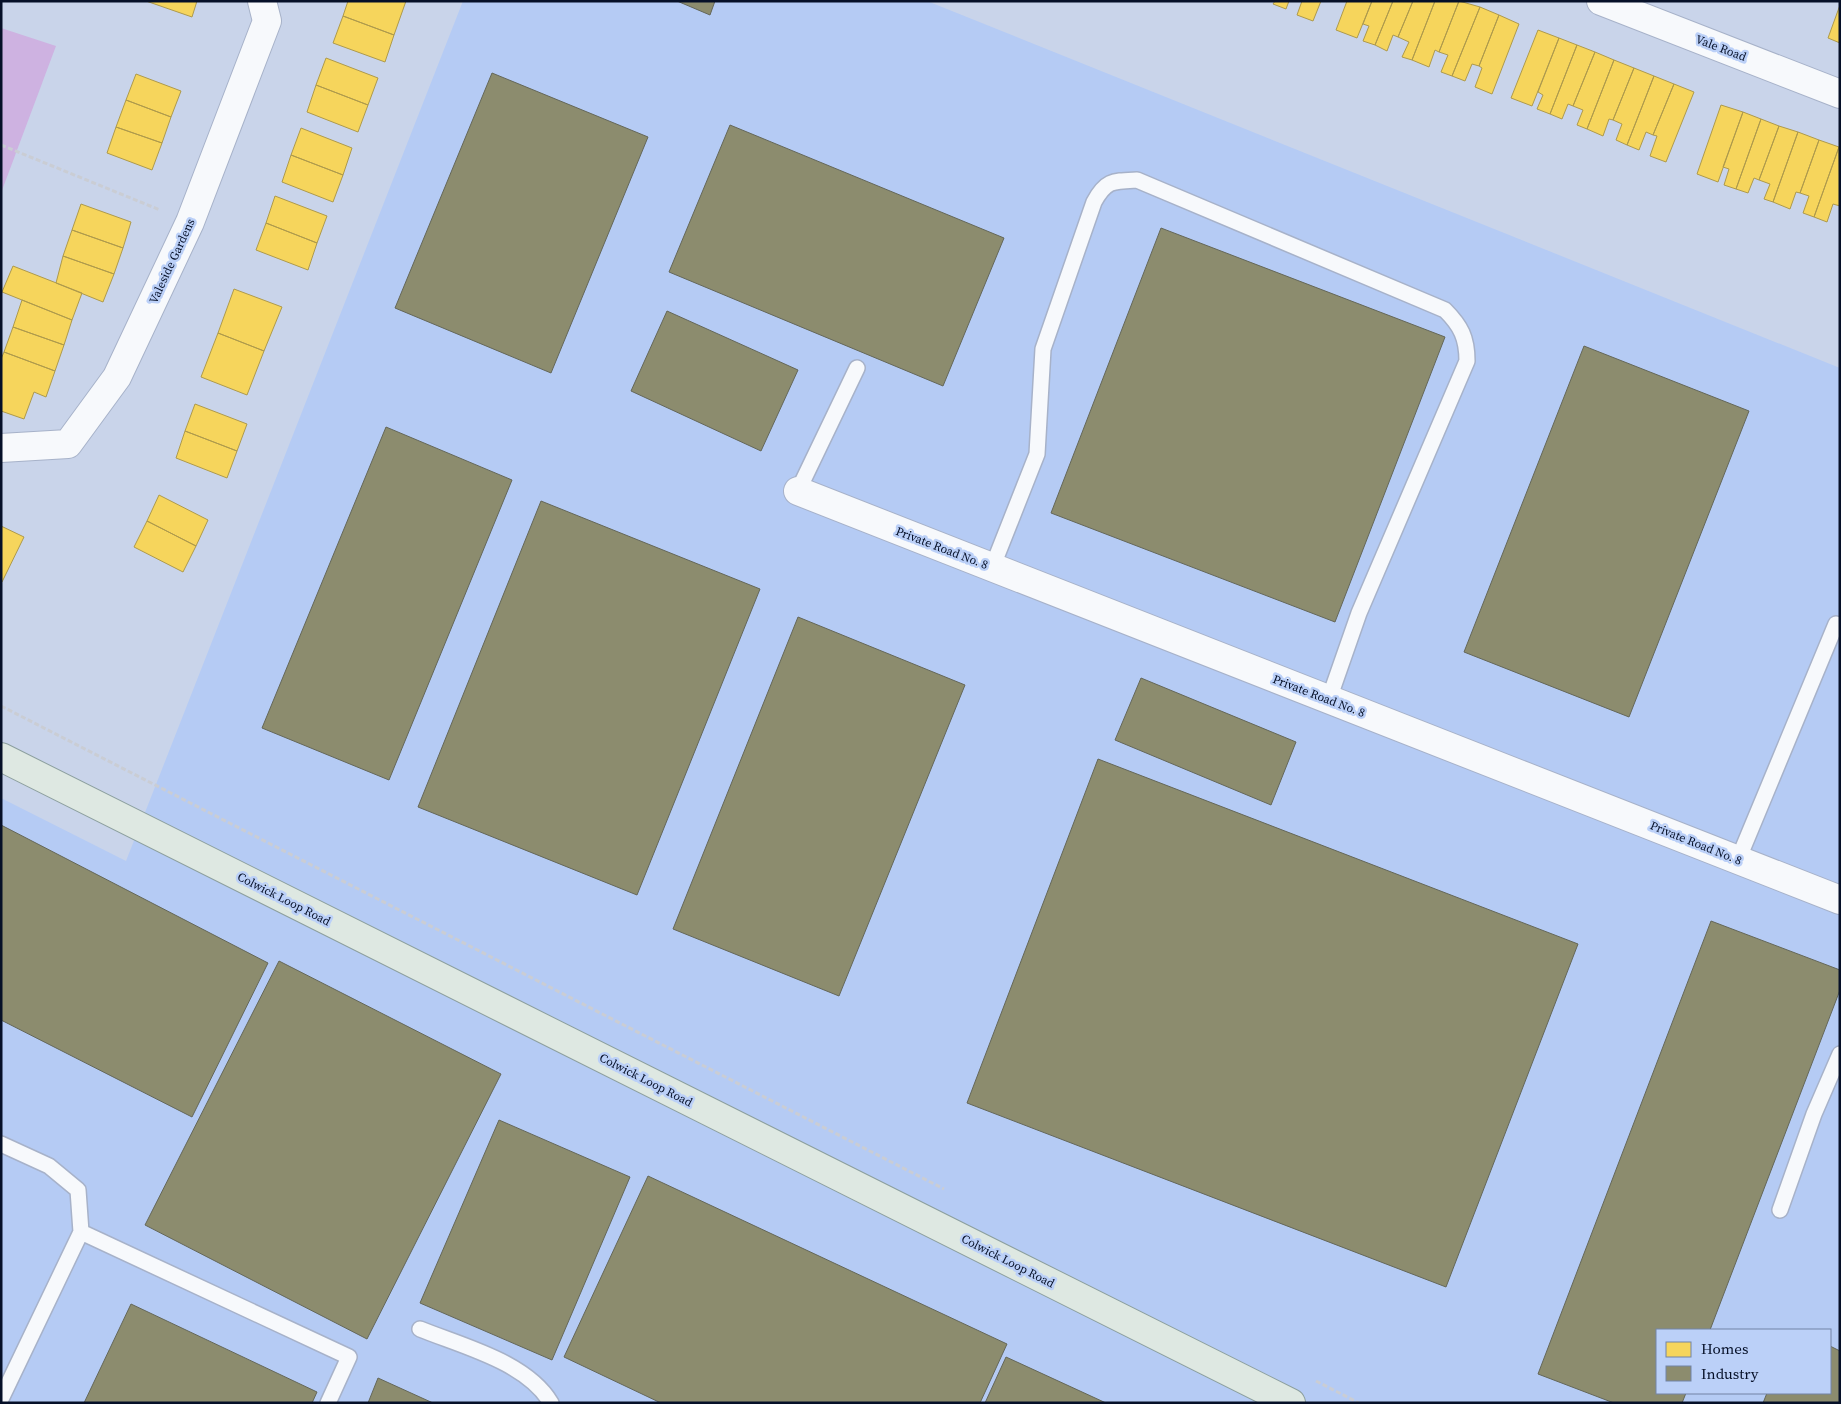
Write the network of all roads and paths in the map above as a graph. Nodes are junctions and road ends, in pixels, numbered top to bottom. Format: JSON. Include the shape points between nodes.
{"nodes":[{"id":1,"x":262,"y":1,"type":"edge"},
{"id":2,"x":1601,"y":1,"type":"edge"},
{"id":3,"x":1840,"y":94,"type":"edge"},
{"id":4,"x":1,"y":145,"type":"edge"},
{"id":5,"x":190,"y":222,"type":"junction"},
{"id":6,"x":857,"y":368,"type":"dead end"},
{"id":7,"x":1,"y":448,"type":"edge"},
{"id":8,"x":798,"y":491,"type":"joint"},
{"id":9,"x":992,"y":568,"type":"junction"},
{"id":10,"x":1836,"y":624,"type":"dead end"},
{"id":11,"x":1328,"y":699,"type":"junction"},
{"id":12,"x":1,"y":706,"type":"edge"},
{"id":13,"x":1,"y":757,"type":"edge"},
{"id":14,"x":1738,"y":860,"type":"junction"},
{"id":15,"x":1840,"y":900,"type":"edge"},
{"id":16,"x":1840,"y":1054,"type":"edge"},
{"id":17,"x":1,"y":1144,"type":"edge"},
{"id":18,"x":952,"y":1194,"type":"dead end"},
{"id":19,"x":1780,"y":1210,"type":"dead end"},
{"id":20,"x":81,"y":1232,"type":"junction"},
{"id":21,"x":420,"y":1329,"type":"dead end"},
{"id":22,"x":1315,"y":1380,"type":"dead end"},
{"id":23,"x":1,"y":1399,"type":"edge"},
{"id":24,"x":328,"y":1403,"type":"edge"},
{"id":25,"x":551,"y":1403,"type":"edge"},
{"id":26,"x":1291,"y":1403,"type":"edge"},
{"id":27,"x":1359,"y":1403,"type":"edge"}],
"edges":[{"from":1,"to":5,"type":"street","name":"Valeside Gardens","via":[[267,21]]},
{"from":2,"to":3,"type":"street","name":"Vale Road"},
{"from":4,"to":5,"type":"path"},
{"from":5,"to":7,"type":"street","name":"Valeside Gardens","via":[[117,377],[68,444]]},
{"from":6,"to":8,"type":"lane"},
{"from":8,"to":9,"type":"street","name":"Private Road No. 8"},
{"from":9,"to":11,"type":"street","name":"Private Road No. 8"},
{"from":9,"to":11,"type":"lane","via":[[1037,454],[1043,349],[1094,202],[1102,187],[1118,180],[1138,180],[1445,310],[1459,324],[1467,343],[1467,360],[1359,613]]},
{"from":10,"to":14,"type":"lane"},
{"from":11,"to":14,"type":"street","name":"Private Road No. 8"},
{"from":12,"to":18,"type":"path"},
{"from":13,"to":26,"type":"main road","name":"Colwick Loop Road"},
{"from":14,"to":15,"type":"street","name":"Private Road No. 8"},
{"from":16,"to":19,"type":"lane","via":[[1814,1114]]},
{"from":17,"to":20,"type":"lane","via":[[49,1166],[78,1190]]},
{"from":20,"to":23,"type":"lane"},
{"from":20,"to":24,"type":"lane","via":[[349,1357]]},
{"from":21,"to":25,"type":"lane","via":[[509,1366],[532,1380]]},
{"from":22,"to":27,"type":"path"}]}
